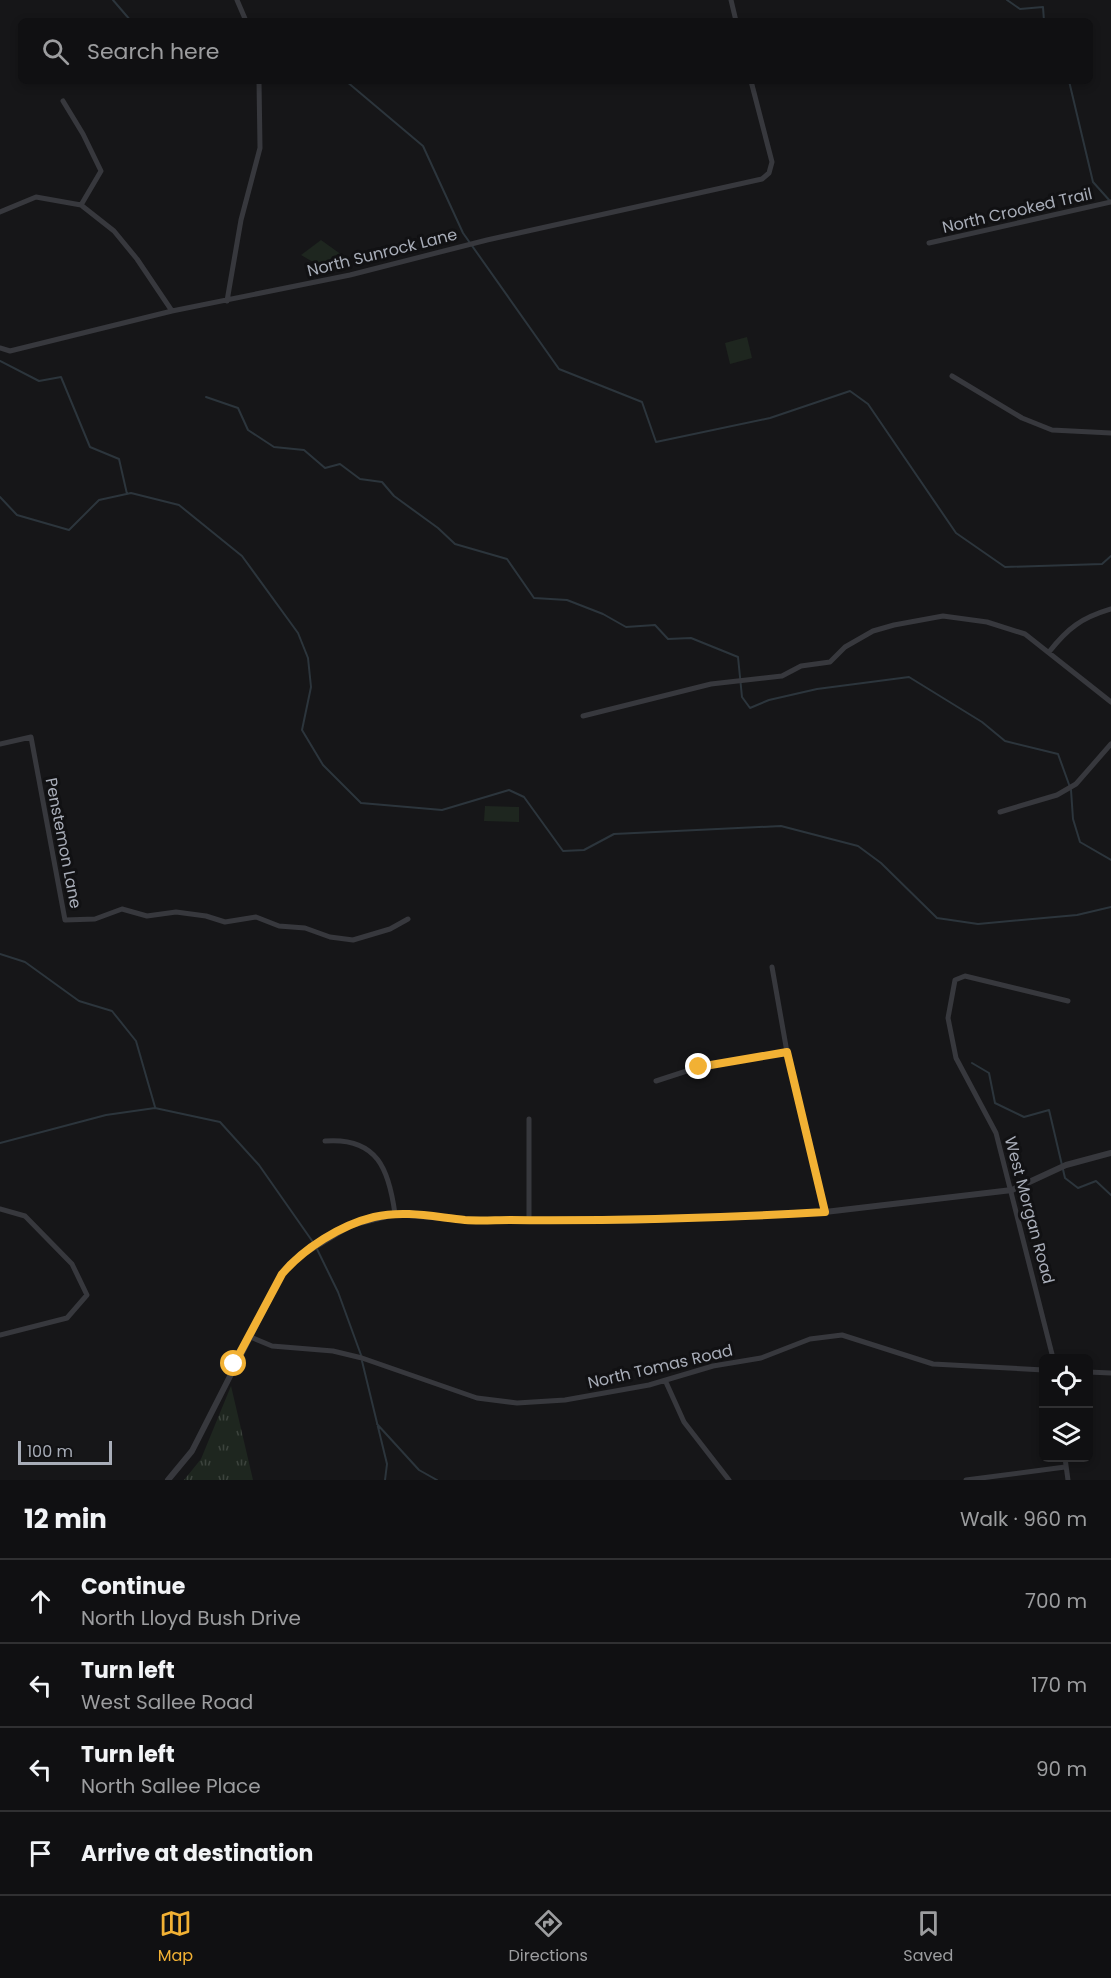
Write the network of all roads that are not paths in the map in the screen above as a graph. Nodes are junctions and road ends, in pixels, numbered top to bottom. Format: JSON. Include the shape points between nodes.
{"nodes":[{"id":1,"x":237,"y":0,"type":"edge"},
{"id":2,"x":731,"y":0,"type":"edge"},
{"id":3,"x":245,"y":18,"type":"edge"},
{"id":4,"x":735,"y":18,"type":"edge"},
{"id":5,"x":259,"y":84,"type":"edge"},
{"id":6,"x":752,"y":84,"type":"edge"},
{"id":7,"x":63,"y":101,"type":"dead end"},
{"id":8,"x":1111,"y":202,"type":"edge"},
{"id":9,"x":81,"y":205,"type":"junction"},
{"id":10,"x":0,"y":212,"type":"edge"},
{"id":11,"x":929,"y":243,"type":"dead end"},
{"id":12,"x":227,"y":301,"type":"junction"},
{"id":13,"x":172,"y":311,"type":"junction"},
{"id":14,"x":0,"y":348,"type":"edge"},
{"id":15,"x":952,"y":376,"type":"dead end"},
{"id":16,"x":1111,"y":433,"type":"edge"},
{"id":17,"x":1111,"y":609,"type":"edge"},
{"id":18,"x":1049,"y":652,"type":"junction"},
{"id":19,"x":1111,"y":702,"type":"edge"},
{"id":20,"x":583,"y":716,"type":"dead end"},
{"id":21,"x":0,"y":744,"type":"edge"},
{"id":22,"x":1111,"y":744,"type":"edge"},
{"id":23,"x":1000,"y":812,"type":"dead end"},
{"id":24,"x":408,"y":919,"type":"dead end"},
{"id":25,"x":772,"y":968,"type":"dead end"},
{"id":26,"x":1068,"y":1001,"type":"dead end"},
{"id":27,"x":787,"y":1052,"type":"junction"},
{"id":28,"x":656,"y":1081,"type":"dead end"},
{"id":29,"x":529,"y":1119,"type":"dead end"},
{"id":30,"x":326,"y":1141,"type":"dead end"},
{"id":31,"x":1111,"y":1153,"type":"edge"},
{"id":32,"x":1012,"y":1190,"type":"junction"},
{"id":33,"x":0,"y":1209,"type":"edge"},
{"id":34,"x":825,"y":1212,"type":"junction"},
{"id":35,"x":395,"y":1214,"type":"junction"},
{"id":36,"x":529,"y":1221,"type":"junction"},
{"id":37,"x":0,"y":1335,"type":"edge"},
{"id":38,"x":248,"y":1336,"type":"junction"},
{"id":39,"x":1052,"y":1354,"type":"edge"},
{"id":40,"x":1039,"y":1370,"type":"edge"},
{"id":41,"x":1093,"y":1372,"type":"edge"},
{"id":42,"x":1111,"y":1373,"type":"edge"},
{"id":43,"x":666,"y":1380,"type":"junction"},
{"id":44,"x":1065,"y":1462,"type":"edge"},
{"id":45,"x":1065,"y":1467,"type":"junction"},
{"id":46,"x":168,"y":1480,"type":"edge"},
{"id":47,"x":729,"y":1480,"type":"edge"},
{"id":48,"x":966,"y":1480,"type":"edge"},
{"id":49,"x":1068,"y":1480,"type":"edge"}],
"edges":[{"from":1,"to":3,"type":"street"},
{"from":2,"to":4,"type":"street"},
{"from":5,"to":12,"type":"street","via":[[260,148],[241,220]]},
{"from":6,"to":12,"type":"street","name":"North Sunrock Lane","via":[[772,162],[769,173],[752,182]]},
{"from":7,"to":9,"type":"street","via":[[101,171]]},
{"from":8,"to":11,"type":"street","name":"North Crooked Trail"},
{"from":9,"to":10,"type":"street","via":[[36,197]]},
{"from":9,"to":13,"type":"street","via":[[114,231]]},
{"from":12,"to":13,"type":"street","name":"North Sunrock Lane"},
{"from":13,"to":14,"type":"street","name":"North Sunrock Lane","via":[[10,351]]},
{"from":15,"to":16,"type":"street","via":[[1022,418],[1052,430]]},
{"from":17,"to":18,"type":"street","via":[[1067,629]]},
{"from":18,"to":19,"type":"street"},
{"from":18,"to":20,"type":"street","via":[[1025,634],[987,622],[943,616],[873,631],[845,647],[830,662],[801,666],[782,676],[711,684]]},
{"from":21,"to":24,"type":"street","name":"Penstemon Lane","via":[[31,737],[65,920],[95,919],[122,909],[147,916],[176,912],[225,922],[256,917],[279,926],[353,940]]},
{"from":22,"to":23,"type":"street","via":[[1076,784],[1057,795]]},
{"from":25,"to":27,"type":"street"},
{"from":26,"to":32,"type":"street","name":"West Morgan Road","via":[[965,976],[955,980],[948,1018],[956,1058],[996,1133]]},
{"from":27,"to":28,"type":"street","via":[[699,1067]]},
{"from":27,"to":34,"type":"street"},
{"from":29,"to":36,"type":"street"},
{"from":30,"to":35,"type":"street","via":[[349,1142],[375,1155],[391,1187]]},
{"from":31,"to":32,"type":"street","via":[[1066,1165]]},
{"from":32,"to":34,"type":"street"},
{"from":32,"to":39,"type":"street","name":"West Morgan Road"},
{"from":33,"to":37,"type":"street","via":[[25,1216],[72,1264],[87,1295],[68,1318]]},
{"from":34,"to":36,"type":"street","via":[[630,1221]]},
{"from":35,"to":36,"type":"street"},
{"from":35,"to":38,"type":"street","via":[[351,1225],[300,1256],[282,1274]]},
{"from":38,"to":43,"type":"street","name":"North Tomas Road","via":[[272,1346],[352,1356],[477,1398],[518,1402],[565,1400]]},
{"from":38,"to":46,"type":"street","via":[[192,1451]]},
{"from":40,"to":43,"type":"street","name":"North Tomas Road","via":[[933,1364],[842,1335],[810,1339],[761,1358],[713,1366]]},
{"from":41,"to":42,"type":"street"},
{"from":43,"to":47,"type":"street","via":[[684,1422]]},
{"from":44,"to":45,"type":"street"},
{"from":45,"to":48,"type":"street"},
{"from":45,"to":49,"type":"street"}]}
